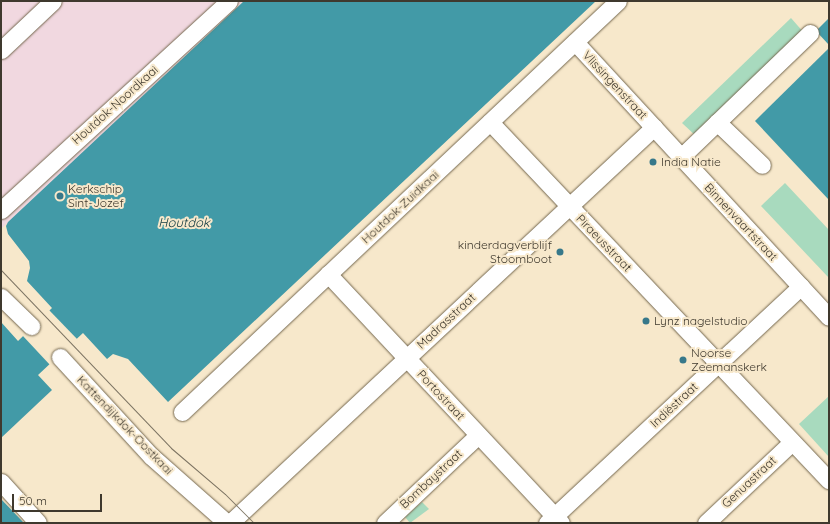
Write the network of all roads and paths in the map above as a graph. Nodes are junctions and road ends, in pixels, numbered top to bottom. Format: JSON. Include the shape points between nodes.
{"nodes":[{"id":1,"x":53,"y":1,"type":"edge"},
{"id":2,"x":229,"y":1,"type":"edge"},
{"id":3,"x":618,"y":1,"type":"edge"},
{"id":4,"x":810,"y":34,"type":"dead end"},
{"id":5,"x":575,"y":42,"type":"junction"},
{"id":6,"x":1,"y":50,"type":"edge"},
{"id":7,"x":490,"y":122,"type":"junction"},
{"id":8,"x":717,"y":122,"type":"junction"},
{"id":9,"x":654,"y":128,"type":"junction"},
{"id":10,"x":681,"y":157,"type":"junction"},
{"id":11,"x":762,"y":165,"type":"dead end"},
{"id":12,"x":569,"y":207,"type":"junction"},
{"id":13,"x":1,"y":210,"type":"edge"},
{"id":14,"x":328,"y":274,"type":"junction"},
{"id":15,"x":801,"y":286,"type":"junction"},
{"id":16,"x":1,"y":297,"type":"edge"},
{"id":17,"x":829,"y":316,"type":"edge"},
{"id":18,"x":31,"y":326,"type":"dead end"},
{"id":19,"x":60,"y":357,"type":"dead end"},
{"id":20,"x":406,"y":358,"type":"junction"},
{"id":21,"x":718,"y":363,"type":"junction"},
{"id":22,"x":182,"y":412,"type":"dead end"},
{"id":23,"x":478,"y":435,"type":"junction"},
{"id":24,"x":792,"y":442,"type":"junction"},
{"id":25,"x":829,"y":480,"type":"edge"},
{"id":26,"x":1,"y":482,"type":"edge"},
{"id":27,"x":232,"y":520,"type":"edge"},
{"id":28,"x":554,"y":521,"type":"edge"},
{"id":29,"x":38,"y":523,"type":"edge"},
{"id":30,"x":384,"y":523,"type":"edge"},
{"id":31,"x":706,"y":523,"type":"edge"}],
"edges":[{"from":1,"to":6,"type":"street"},
{"from":2,"to":13,"type":"street","name":"Houtdok-Noordkaai"},
{"from":3,"to":5,"type":"street","name":"Houtdok-Zuidkaai"},
{"from":4,"to":8,"type":"street","via":[[774,71]]},
{"from":5,"to":7,"type":"street","name":"Houtdok-Zuidkaai"},
{"from":5,"to":9,"type":"street","name":"Vlissingenstraat"},
{"from":7,"to":12,"type":"street","name":"Piraeusstraat"},
{"from":7,"to":14,"type":"street","name":"Houtdok-Zuidkaai"},
{"from":8,"to":10,"type":"street"},
{"from":8,"to":11,"type":"street"},
{"from":9,"to":10,"type":"street","name":"Binnenvaartstraat"},
{"from":9,"to":12,"type":"street","name":"Madrasstraat"},
{"from":10,"to":15,"type":"street","name":"Binnenvaartstraat"},
{"from":12,"to":20,"type":"street","name":"Madrasstraat"},
{"from":12,"to":21,"type":"street","name":"Piraeusstraat"},
{"from":14,"to":20,"type":"street","name":"Portostraat"},
{"from":14,"to":22,"type":"street","name":"Houtdok-Zuidkaai"},
{"from":15,"to":17,"type":"street","name":"Binnenvaartstraat"},
{"from":15,"to":21,"type":"street","name":"Indiëstraat"},
{"from":16,"to":18,"type":"street"},
{"from":19,"to":27,"type":"street","name":"Kattendijkdok-Oostkaai","via":[[151,456]]},
{"from":20,"to":23,"type":"street","name":"Portostraat"},
{"from":20,"to":27,"type":"street","name":"Madrasstraat"},
{"from":21,"to":24,"type":"street","name":"Piraeusstraat"},
{"from":21,"to":28,"type":"street","name":"Indiëstraat"},
{"from":23,"to":28,"type":"street","name":"Portostraat"},
{"from":23,"to":30,"type":"street","name":"Bombaystraat"},
{"from":24,"to":25,"type":"street","name":"Piraeusstraat"},
{"from":24,"to":31,"type":"street","name":"Genuastraat"},
{"from":26,"to":29,"type":"street"}]}
